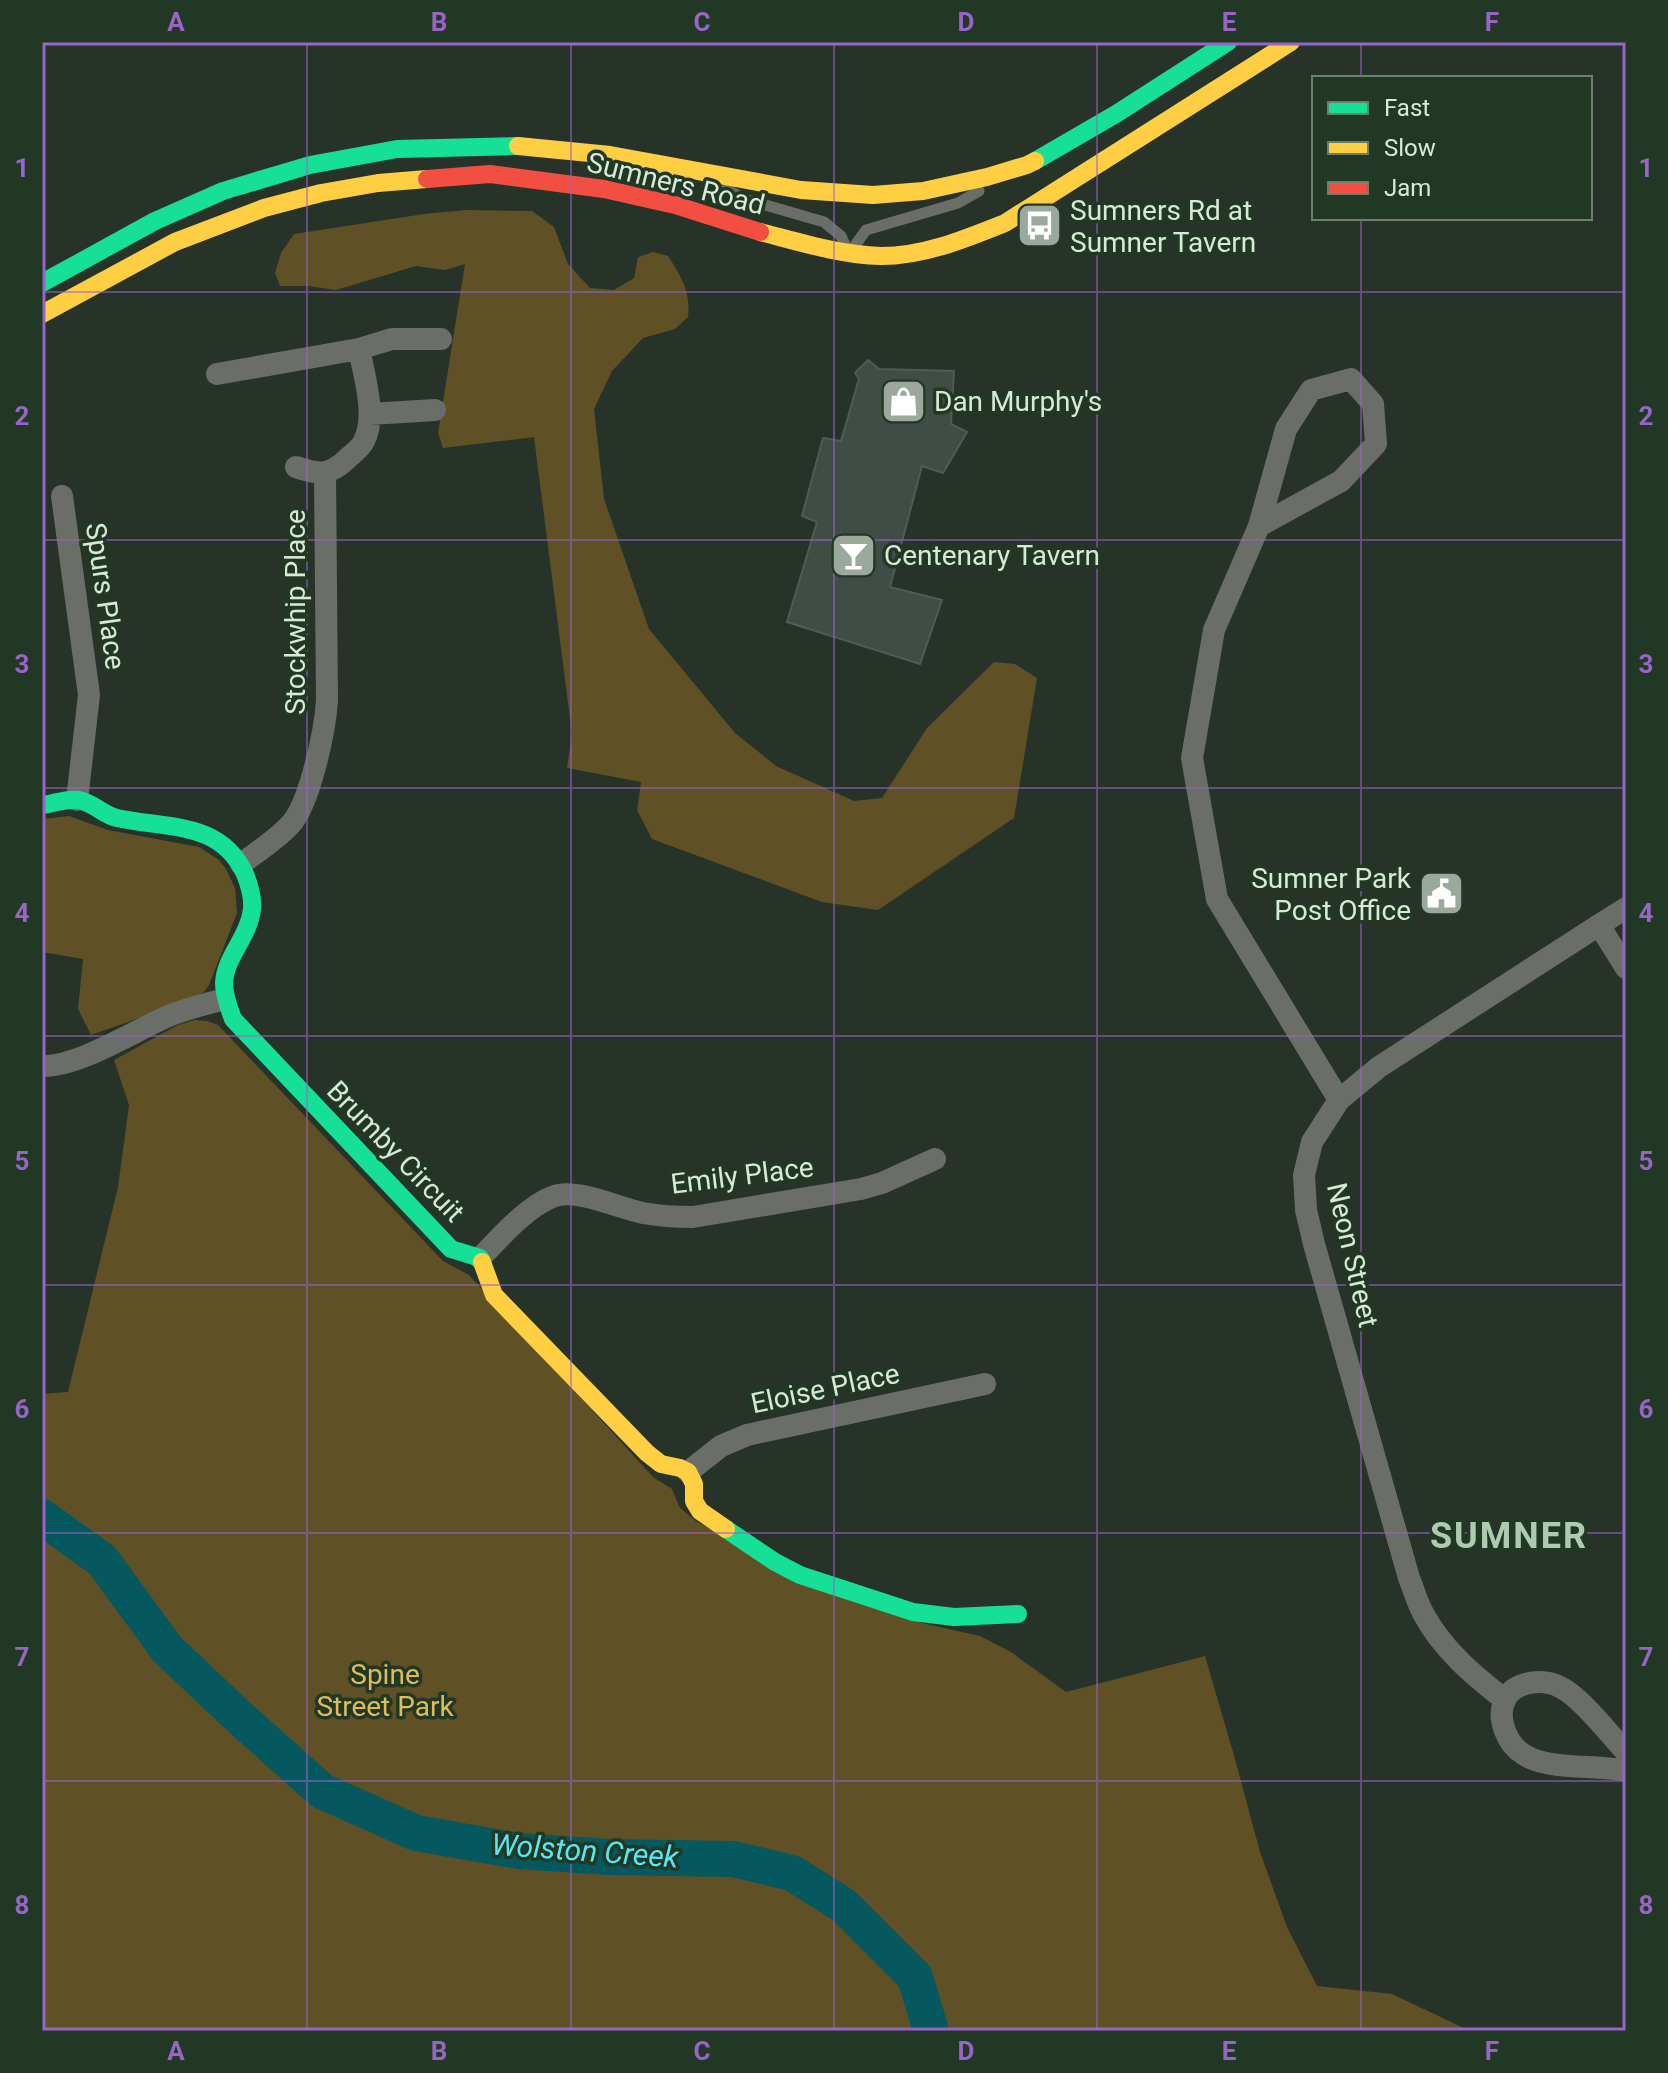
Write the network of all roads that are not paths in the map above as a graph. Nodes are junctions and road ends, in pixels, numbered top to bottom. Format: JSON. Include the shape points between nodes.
{"nodes":[{"id":1,"x":1228,"y":42,"type":"edge"},
{"id":2,"x":1291,"y":42,"type":"edge"},
{"id":3,"x":1170,"y":80,"type":"junction"},
{"id":4,"x":1189,"y":107,"type":"junction"},
{"id":5,"x":1027,"y":165,"type":"junction"},
{"id":6,"x":685,"y":169,"type":"junction"},
{"id":7,"x":849,"y":254,"type":"junction"},
{"id":8,"x":42,"y":283,"type":"edge"},
{"id":9,"x":42,"y":314,"type":"edge"},
{"id":10,"x":441,"y":339,"type":"dead end"},
{"id":11,"x":359,"y":349,"type":"junction"},
{"id":12,"x":217,"y":374,"type":"dead end"},
{"id":13,"x":435,"y":410,"type":"dead end"},
{"id":14,"x":370,"y":414,"type":"junction"},
{"id":15,"x":296,"y":467,"type":"dead end"},
{"id":16,"x":325,"y":473,"type":"junction"},
{"id":17,"x":62,"y":496,"type":"dead end"},
{"id":18,"x":1259,"y":526,"type":"junction"},
{"id":19,"x":77,"y":800,"type":"junction"},
{"id":20,"x":42,"y":805,"type":"edge"},
{"id":21,"x":241,"y":864,"type":"junction"},
{"id":22,"x":1626,"y":908,"type":"edge"},
{"id":23,"x":1599,"y":925,"type":"junction"},
{"id":24,"x":1626,"y":968,"type":"edge"},
{"id":25,"x":224,"y":999,"type":"junction"},
{"id":26,"x":42,"y":1066,"type":"edge"},
{"id":27,"x":1339,"y":1100,"type":"junction"},
{"id":28,"x":935,"y":1159,"type":"dead end"},
{"id":29,"x":480,"y":1258,"type":"junction"},
{"id":30,"x":985,"y":1384,"type":"dead end"},
{"id":31,"x":688,"y":1472,"type":"junction"},
{"id":32,"x":1018,"y":1614,"type":"dead end"},
{"id":33,"x":1505,"y":1700,"type":"junction"},
{"id":34,"x":1626,"y":1752,"type":"edge"},
{"id":35,"x":1626,"y":1771,"type":"edge"}],
"edges":[{"from":1,"to":3,"type":"main road","name":"Sumners Road"},
{"from":2,"to":4,"type":"main road","name":"Sumners Road"},
{"from":3,"to":4,"type":"main road"},
{"from":3,"to":5,"type":"main road","name":"Sumners Road"},
{"from":4,"to":7,"type":"main road","name":"Sumners Road","via":[[1005,223],[924,251]]},
{"from":5,"to":6,"type":"main road","name":"Sumners Road","via":[[923,191],[873,195],[801,190]]},
{"from":5,"to":7,"type":"lane","via":[[958,203],[866,230]]},
{"from":6,"to":7,"type":"lane","via":[[748,200],[824,222],[841,236]]},
{"from":6,"to":8,"type":"main road","name":"Sumners Road","via":[[519,146],[397,149],[310,165],[223,191],[155,221]]},
{"from":7,"to":9,"type":"main road","name":"Sumners Road","via":[[604,189],[476,175],[378,183],[264,208],[175,242]]},
{"from":10,"to":11,"type":"street","via":[[392,339]]},
{"from":11,"to":12,"type":"street"},
{"from":11,"to":14,"type":"street"},
{"from":13,"to":14,"type":"street"},
{"from":14,"to":16,"type":"street","name":"Stockwhip Place","via":[[364,443]]},
{"from":15,"to":16,"type":"street","name":"Stockwhip Place"},
{"from":16,"to":21,"type":"street","name":"Stockwhip Place","via":[[325,727],[292,824]]},
{"from":17,"to":19,"type":"street","name":"Spurs Place","via":[[89,695]]},
{"from":18,"to":18,"type":"street","via":[[1286,429],[1311,390],[1351,379],[1373,404],[1376,444],[1341,481]]},
{"from":18,"to":27,"type":"street","via":[[1214,630],[1192,758],[1217,899]]},
{"from":19,"to":20,"type":"main road"},
{"from":19,"to":21,"type":"main road","via":[[114,817],[212,836]]},
{"from":21,"to":25,"type":"main road","via":[[252,908],[224,976]]},
{"from":22,"to":23,"type":"street","name":"Neon Street"},
{"from":23,"to":24,"type":"street"},
{"from":23,"to":27,"type":"street","name":"Neon Street","via":[[1379,1067]]},
{"from":25,"to":26,"type":"street","via":[[168,1016],[89,1054]]},
{"from":25,"to":29,"type":"main road","name":"Brumby Circuit","via":[[245,1033],[451,1249]]},
{"from":27,"to":33,"type":"street","name":"Neon Street","via":[[1312,1142],[1304,1175],[1314,1244],[1423,1614],[1447,1649]]},
{"from":28,"to":29,"type":"street","name":"Emily Place","via":[[861,1189],[693,1217],[554,1195]]},
{"from":29,"to":31,"type":"main road","via":[[494,1295],[636,1442],[661,1464]]},
{"from":30,"to":31,"type":"street","name":"Eloise Place","via":[[747,1435],[721,1446]]},
{"from":31,"to":32,"type":"main road","via":[[700,1511],[800,1575],[931,1616]]},
{"from":33,"to":34,"type":"street","via":[[1517,1687],[1538,1681],[1560,1687],[1584,1705]]},
{"from":33,"to":35,"type":"street","via":[[1507,1740],[1524,1755],[1550,1764]]}]}
